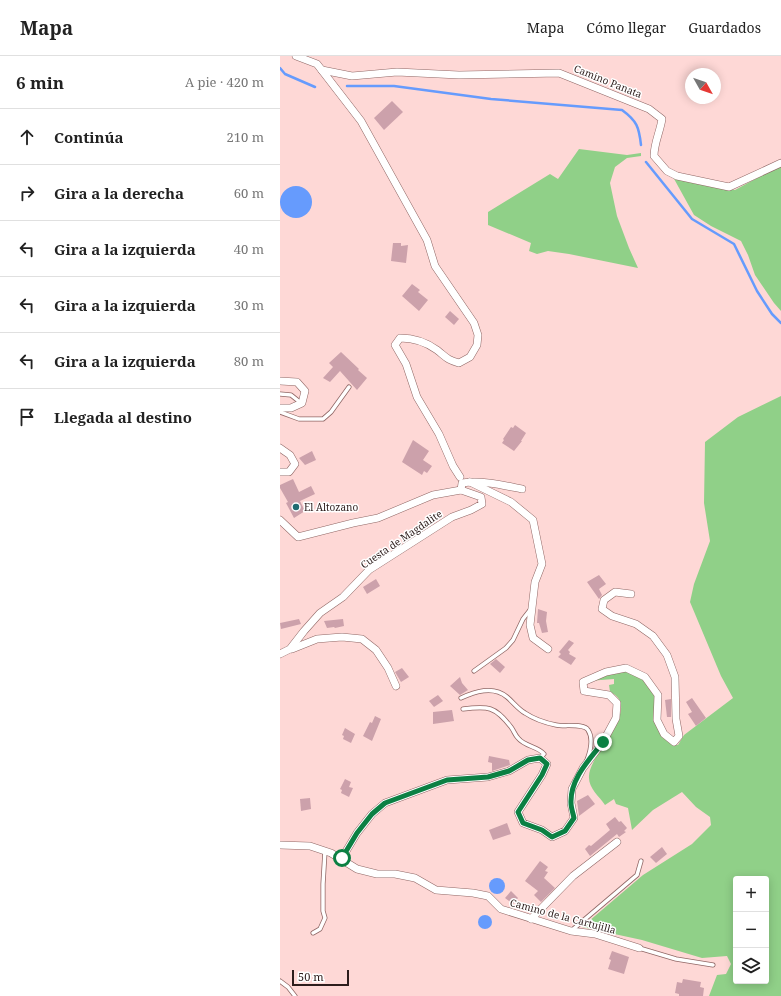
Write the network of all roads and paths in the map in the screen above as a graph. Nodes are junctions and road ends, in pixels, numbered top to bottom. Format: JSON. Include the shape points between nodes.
{"nodes":[{"id":1,"x":296,"y":56,"type":"edge"},
{"id":2,"x":322,"y":70,"type":"junction"},
{"id":3,"x":781,"y":162,"type":"edge"},
{"id":4,"x":280,"y":381,"type":"edge"},
{"id":5,"x":349,"y":387,"type":"dead end"},
{"id":6,"x":280,"y":394,"type":"edge"},
{"id":7,"x":302,"y":403,"type":"junction"},
{"id":8,"x":280,"y":408,"type":"edge"},
{"id":9,"x":280,"y":412,"type":"edge"},
{"id":10,"x":280,"y":448,"type":"edge"},
{"id":11,"x":280,"y":472,"type":"edge"},
{"id":12,"x":470,"y":482,"type":"junction"},
{"id":13,"x":461,"y":483,"type":"junction"},
{"id":14,"x":522,"y":489,"type":"dead end"},
{"id":15,"x":280,"y":520,"type":"edge"},
{"id":16,"x":631,"y":594,"type":"dead end"},
{"id":17,"x":533,"y":606,"type":"junction"},
{"id":18,"x":290,"y":649,"type":"junction"},
{"id":19,"x":548,"y":649,"type":"dead end"},
{"id":20,"x":280,"y":654,"type":"edge"},
{"id":21,"x":474,"y":671,"type":"dead end"},
{"id":22,"x":396,"y":686,"type":"dead end"},
{"id":23,"x":461,"y":698,"type":"dead end"},
{"id":24,"x":463,"y":709,"type":"dead end"},
{"id":25,"x":540,"y":758,"type":"junction"},
{"id":26,"x":583,"y":768,"type":"junction"},
{"id":27,"x":617,"y":842,"type":"dead end"},
{"id":28,"x":280,"y":845,"type":"edge"},
{"id":29,"x":325,"y":851,"type":"junction"},
{"id":30,"x":342,"y":858,"type":"junction"},
{"id":31,"x":641,"y":861,"type":"dead end"},
{"id":32,"x":531,"y":918,"type":"junction"},
{"id":33,"x":571,"y":930,"type":"junction"},
{"id":34,"x":313,"y":933,"type":"dead end"},
{"id":35,"x":639,"y":948,"type":"joint"},
{"id":36,"x":713,"y":965,"type":"dead end"},
{"id":37,"x":280,"y":981,"type":"edge"},
{"id":38,"x":295,"y":996,"type":"edge"}],
"edges":[{"from":1,"to":2,"type":"street","name":"Camino Panata","via":[[317,64]]},
{"from":2,"to":3,"type":"street","name":"Camino Panata","via":[[352,76],[397,72],[459,75],[559,73],[649,109],[662,120],[654,156],[667,171],[677,176],[729,187]]},
{"from":2,"to":13,"type":"street","via":[[361,121],[427,240],[435,266],[474,322],[478,335],[477,344],[470,357],[459,363],[448,360],[426,343],[400,338],[395,345],[406,364],[417,397],[439,434]]},
{"from":4,"to":7,"type":"street","via":[[297,382],[305,391]]},
{"from":5,"to":9,"type":"lane","via":[[323,420],[299,419]]},
{"from":6,"to":7,"type":"lane","via":[[292,396]]},
{"from":7,"to":8,"type":"street","via":[[291,408]]},
{"from":10,"to":11,"type":"street","via":[[290,455],[295,464],[289,472]]},
{"from":12,"to":13,"type":"street"},
{"from":12,"to":14,"type":"street"},
{"from":12,"to":17,"type":"street","via":[[511,502],[533,520],[542,564],[535,582]]},
{"from":13,"to":15,"type":"street","name":"Cuesta de Magdalite","via":[[378,518],[298,537]]},
{"from":13,"to":18,"type":"street","name":"Cuesta de Magdalite","via":[[481,496],[482,504],[452,517],[369,570],[343,597],[320,613]]},
{"from":16,"to":26,"type":"street","via":[[616,592],[604,600],[602,609],[612,616],[636,624],[653,636],[667,655],[675,677],[679,736],[674,742],[664,734],[657,720],[658,695],[645,677],[626,668],[606,672],[583,682],[584,691],[609,695],[617,703],[616,718],[603,742]]},
{"from":17,"to":19,"type":"street","via":[[530,625],[533,638]]},
{"from":17,"to":21,"type":"lane","via":[[506,648]]},
{"from":18,"to":20,"type":"street","name":"Cuesta de Magdalite"},
{"from":18,"to":22,"type":"street","via":[[317,639],[362,638],[376,650]]},
{"from":23,"to":26,"type":"lane","via":[[477,691],[497,692],[506,696],[525,713],[540,720],[558,726],[584,727],[591,738]]},
{"from":24,"to":25,"type":"lane","via":[[485,707],[496,711],[511,726],[518,738],[528,746],[543,752]]},
{"from":25,"to":26,"type":"street","via":[[547,764],[518,812],[523,823],[552,837],[565,831],[574,818],[572,789]]},
{"from":25,"to":30,"type":"street","via":[[528,760],[509,771],[488,777],[447,780],[385,803],[357,833]]},
{"from":27,"to":32,"type":"street","via":[[573,876]]},
{"from":28,"to":29,"type":"street","name":"Camino de la Cartujilla","via":[[310,846]]},
{"from":29,"to":30,"type":"street","name":"Camino de la Cartujilla"},
{"from":29,"to":34,"type":"lane","via":[[325,918],[320,928]]},
{"from":30,"to":32,"type":"street","name":"Camino de la Cartujilla","via":[[357,869],[415,878],[436,890],[488,896],[501,909]]},
{"from":31,"to":33,"type":"lane","via":[[637,875]]},
{"from":32,"to":33,"type":"street","name":"Camino de la Cartujilla"},
{"from":33,"to":35,"type":"street","name":"Camino de la Cartujilla","via":[[595,934]]},
{"from":35,"to":36,"type":"lane","via":[[676,959]]},
{"from":37,"to":38,"type":"lane"}]}
